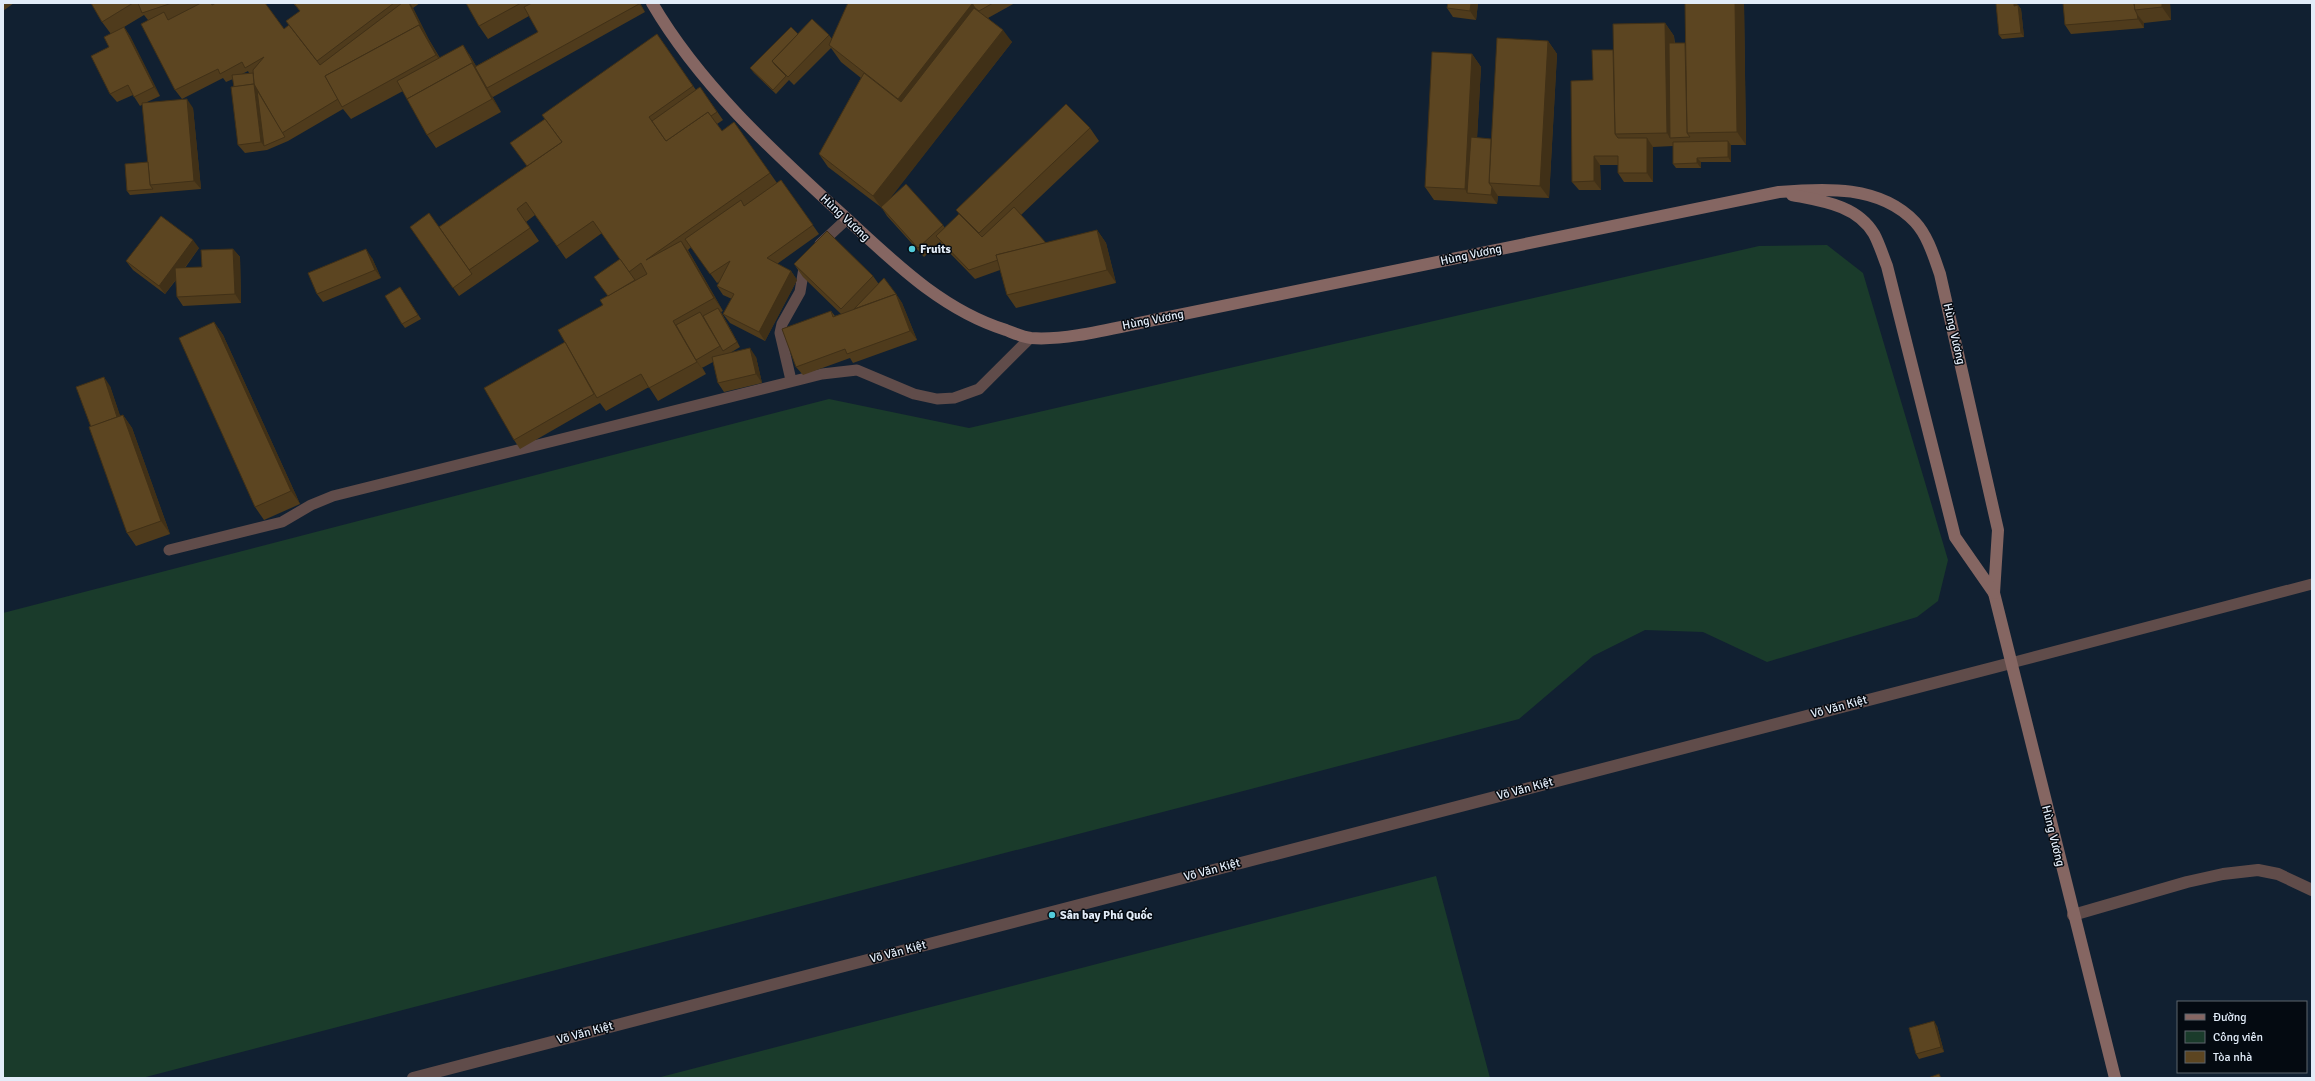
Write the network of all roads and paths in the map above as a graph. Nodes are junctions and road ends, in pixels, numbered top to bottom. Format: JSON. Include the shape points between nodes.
{"nodes":[{"id":1,"x":652,"y":3,"type":"edge"},
{"id":2,"x":1779,"y":192,"type":"junction"},
{"id":3,"x":847,"y":219,"type":"junction"},
{"id":4,"x":1030,"y":338,"type":"junction"},
{"id":5,"x":791,"y":380,"type":"junction"},
{"id":6,"x":169,"y":550,"type":"dead end"},
{"id":7,"x":2312,"y":584,"type":"edge"},
{"id":8,"x":1994,"y":593,"type":"junction"},
{"id":9,"x":2011,"y":663,"type":"junction"},
{"id":10,"x":2312,"y":890,"type":"edge"},
{"id":11,"x":2073,"y":915,"type":"junction"},
{"id":12,"x":413,"y":1078,"type":"edge"},
{"id":13,"x":2115,"y":1078,"type":"edge"}],
"edges":[{"from":1,"to":3,"type":"main road","name":"Hùng Vương","via":[[666,27],[719,94],[784,162]]},
{"from":2,"to":4,"type":"main road","name":"Hùng Vương","via":[[1159,319],[1066,336]]},
{"from":2,"to":8,"type":"main road","name":"Hùng Vương","via":[[1835,204],[1856,214],[1874,233],[1887,266],[1955,537]]},
{"from":2,"to":8,"type":"main road","name":"Hùng Vương","via":[[1823,188],[1870,196],[1896,208],[1915,222],[1928,243],[1940,274],[1998,530]]},
{"from":3,"to":4,"type":"main road","name":"Hùng Vương","via":[[896,266],[935,295],[984,323]]},
{"from":3,"to":5,"type":"lane","via":[[811,253],[804,265],[800,292],[782,324],[780,333]]},
{"from":4,"to":5,"type":"lane","via":[[979,389],[954,398],[937,399],[914,394],[857,370],[842,370]]},
{"from":5,"to":6,"type":"lane","via":[[333,496],[282,522]]},
{"from":7,"to":9,"type":"lane"},
{"from":8,"to":9,"type":"main road","name":"Hùng Vương"},
{"from":9,"to":11,"type":"main road","name":"Hùng Vương"},
{"from":9,"to":12,"type":"street","name":"Võ Văn Kiệt"},
{"from":10,"to":11,"type":"street","via":[[2278,874],[2258,870],[2187,882]]},
{"from":11,"to":13,"type":"main road","name":"Hùng Vương"}]}
